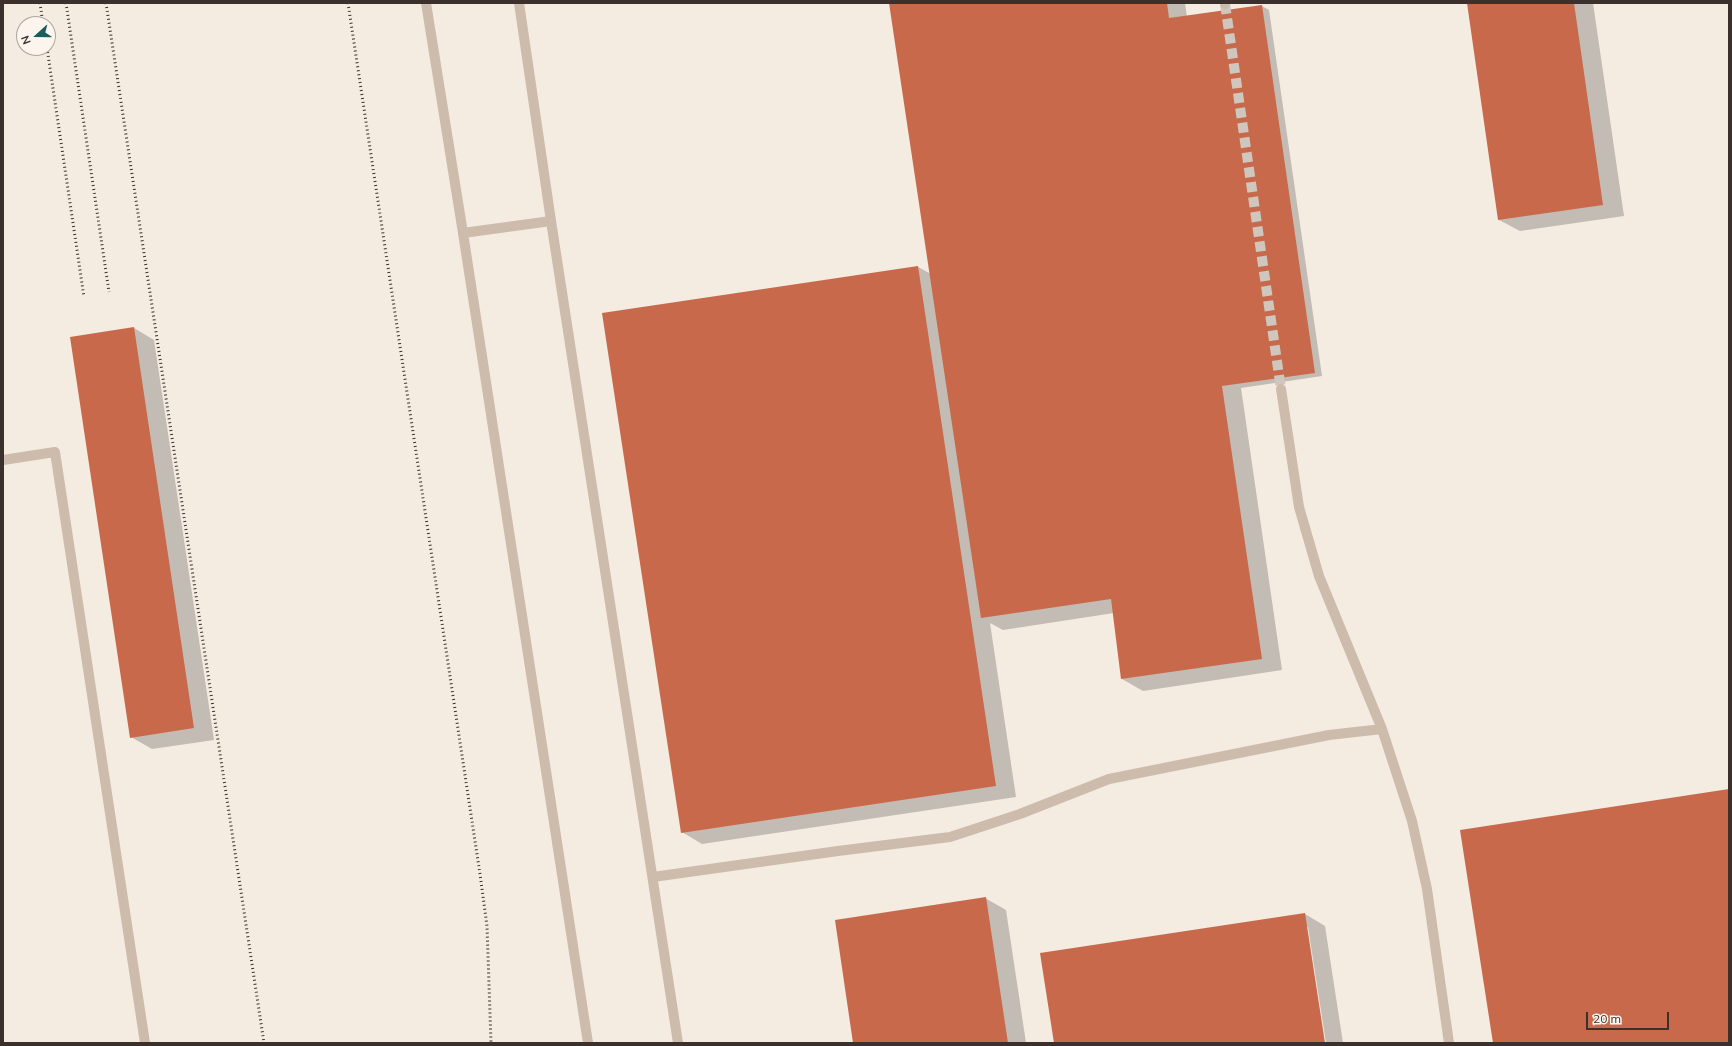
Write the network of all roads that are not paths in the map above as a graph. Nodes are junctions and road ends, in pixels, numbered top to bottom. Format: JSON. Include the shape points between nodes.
{"nodes":[{"id":1,"x":426,"y":3,"type":"edge"},
{"id":2,"x":519,"y":3,"type":"edge"},
{"id":3,"x":550,"y":221,"type":"junction"},
{"id":4,"x":463,"y":233,"type":"junction"},
{"id":5,"x":1281,"y":389,"type":"tunnel mouth"},
{"id":6,"x":3,"y":460,"type":"edge"},
{"id":7,"x":1382,"y":729,"type":"junction"},
{"id":8,"x":653,"y":878,"type":"junction"},
{"id":9,"x":145,"y":1043,"type":"edge"},
{"id":10,"x":588,"y":1043,"type":"edge"},
{"id":11,"x":678,"y":1043,"type":"edge"},
{"id":12,"x":1449,"y":1043,"type":"edge"}],
"edges":[{"from":1,"to":4,"type":"lane"},
{"from":2,"to":3,"type":"lane"},
{"from":3,"to":4,"type":"lane"},
{"from":3,"to":8,"type":"lane"},
{"from":4,"to":10,"type":"lane"},
{"from":5,"to":7,"type":"lane","via":[[1299,506],[1319,576]]},
{"from":6,"to":9,"type":"lane","via":[[55,452]]},
{"from":7,"to":8,"type":"lane","via":[[1329,736],[1109,779],[1020,814],[950,837]]},
{"from":7,"to":12,"type":"lane","via":[[1412,821],[1427,889]]},
{"from":8,"to":11,"type":"lane"}]}
